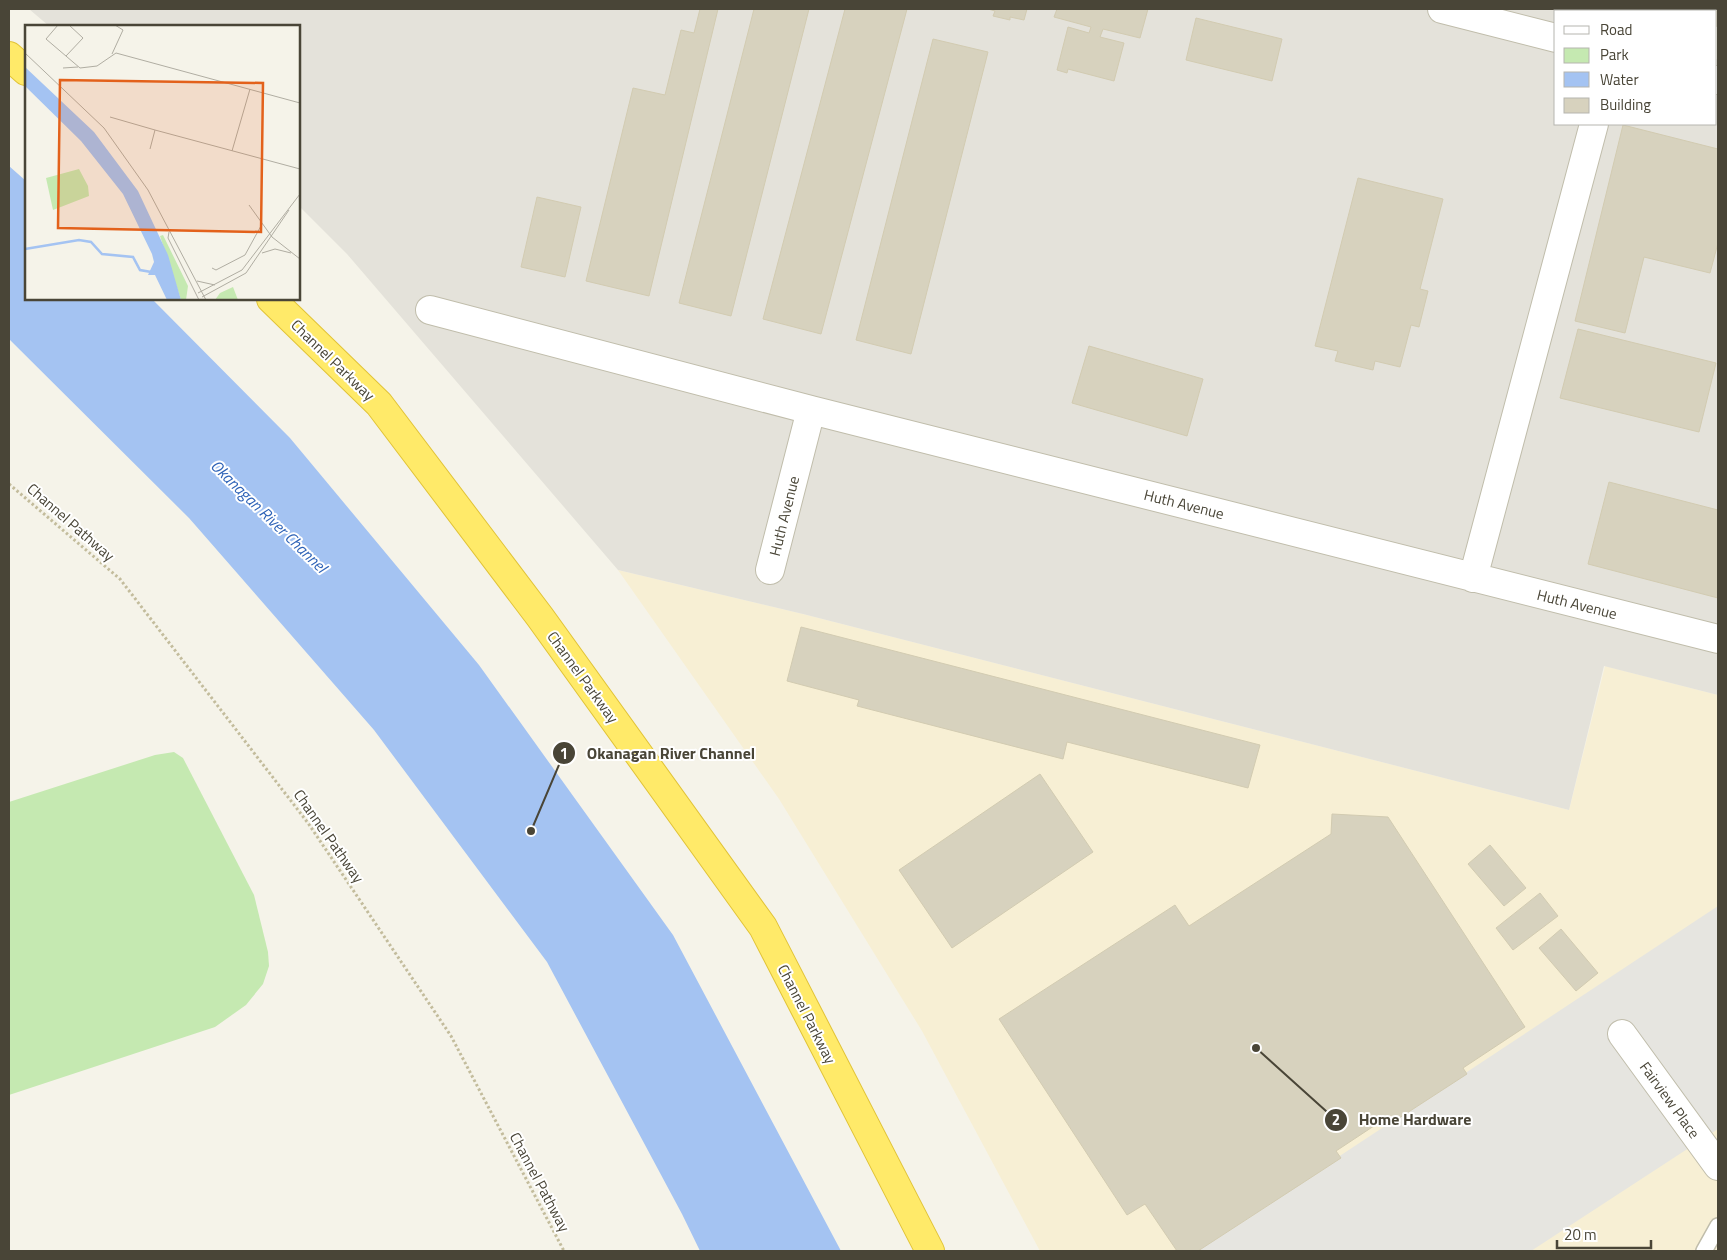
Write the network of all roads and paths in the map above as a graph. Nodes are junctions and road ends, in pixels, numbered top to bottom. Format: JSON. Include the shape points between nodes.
{"nodes":[{"id":1,"x":1442,"y":9,"type":"edge"},
{"id":2,"x":1554,"y":37,"type":"edge"},
{"id":3,"x":9,"y":56,"type":"edge"},
{"id":4,"x":25,"y":70,"type":"edge"},
{"id":5,"x":1594,"y":125,"type":"edge"},
{"id":6,"x":272,"y":300,"type":"edge"},
{"id":7,"x":430,"y":310,"type":"dead end"},
{"id":8,"x":811,"y":410,"type":"junction"},
{"id":9,"x":9,"y":484,"type":"edge"},
{"id":10,"x":770,"y":570,"type":"dead end"},
{"id":11,"x":1474,"y":578,"type":"junction"},
{"id":12,"x":1718,"y":639,"type":"edge"},
{"id":13,"x":1622,"y":1034,"type":"dead end"},
{"id":14,"x":1718,"y":1166,"type":"edge"},
{"id":15,"x":1718,"y":1226,"type":"edge"},
{"id":16,"x":564,"y":1251,"type":"edge"},
{"id":17,"x":930,"y":1251,"type":"edge"},
{"id":18,"x":1704,"y":1251,"type":"edge"}],
"edges":[{"from":1,"to":2,"type":"street"},
{"from":3,"to":4,"type":"highway"},
{"from":5,"to":11,"type":"street"},
{"from":6,"to":17,"type":"highway","name":"Channel Parkway","via":[[379,404],[540,617],[763,927]]},
{"from":7,"to":8,"type":"street"},
{"from":8,"to":10,"type":"street","name":"Huth Avenue"},
{"from":8,"to":11,"type":"street","name":"Huth Avenue"},
{"from":9,"to":16,"type":"path","name":"Channel Pathway","via":[[120,579],[308,824],[451,1036]]},
{"from":11,"to":12,"type":"street","name":"Huth Avenue"},
{"from":13,"to":14,"type":"street","name":"Fairview Place"},
{"from":15,"to":18,"type":"lane"}]}
